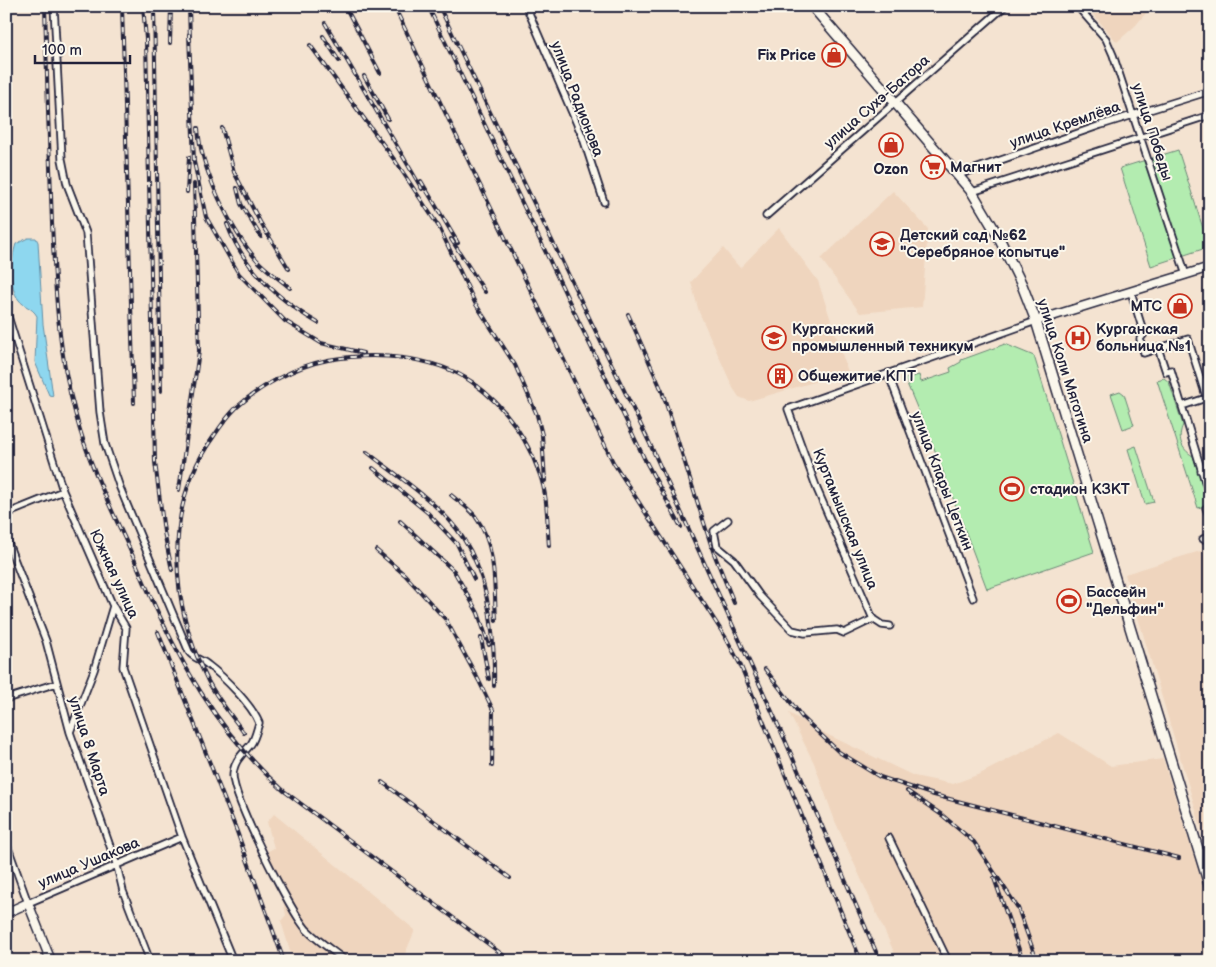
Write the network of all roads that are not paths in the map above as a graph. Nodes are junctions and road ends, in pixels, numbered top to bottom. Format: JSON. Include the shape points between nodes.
{"nodes":[{"id":1,"x":54,"y":6,"type":"edge"},
{"id":2,"x":526,"y":6,"type":"edge"},
{"id":3,"x":812,"y":6,"type":"edge"},
{"id":4,"x":1005,"y":6,"type":"edge"},
{"id":5,"x":1077,"y":6,"type":"edge"},
{"id":6,"x":1210,"y":91,"type":"edge"},
{"id":7,"x":895,"y":102,"type":"junction"},
{"id":8,"x":1134,"y":115,"type":"junction"},
{"id":9,"x":1210,"y":115,"type":"edge"},
{"id":10,"x":1141,"y":138,"type":"junction"},
{"id":11,"x":958,"y":175,"type":"junction"},
{"id":12,"x":972,"y":192,"type":"junction"},
{"id":13,"x":604,"y":202,"type":"dead end"},
{"id":14,"x":766,"y":216,"type":"dead end"},
{"id":15,"x":1210,"y":267,"type":"edge"},
{"id":16,"x":1186,"y":275,"type":"junction"},
{"id":17,"x":1131,"y":292,"type":"junction"},
{"id":18,"x":6,"y":310,"type":"edge"},
{"id":19,"x":1036,"y":321,"type":"junction"},
{"id":20,"x":1158,"y":348,"type":"junction"},
{"id":21,"x":888,"y":372,"type":"junction"},
{"id":22,"x":1206,"y":398,"type":"junction"},
{"id":23,"x":1182,"y":406,"type":"junction"},
{"id":24,"x":1210,"y":409,"type":"edge"},
{"id":25,"x":1210,"y":468,"type":"edge"},
{"id":26,"x":1202,"y":471,"type":"junction"},
{"id":27,"x":63,"y":491,"type":"junction"},
{"id":28,"x":1210,"y":498,"type":"edge"},
{"id":29,"x":1210,"y":506,"type":"edge"},
{"id":30,"x":6,"y":514,"type":"edge"},
{"id":31,"x":1210,"y":518,"type":"edge"},
{"id":32,"x":728,"y":520,"type":"dead end"},
{"id":33,"x":1210,"y":536,"type":"edge"},
{"id":34,"x":6,"y":538,"type":"edge"},
{"id":35,"x":1203,"y":539,"type":"dead end"},
{"id":36,"x":973,"y":598,"type":"dead end"},
{"id":37,"x":113,"y":606,"type":"junction"},
{"id":38,"x":873,"y":619,"type":"junction"},
{"id":39,"x":890,"y":626,"type":"dead end"},
{"id":40,"x":57,"y":683,"type":"junction"},
{"id":41,"x":6,"y":699,"type":"edge"},
{"id":42,"x":70,"y":732,"type":"junction"},
{"id":43,"x":182,"y":837,"type":"junction"},
{"id":44,"x":889,"y":838,"type":"dead end"},
{"id":45,"x":6,"y":842,"type":"edge"},
{"id":46,"x":117,"y":866,"type":"junction"},
{"id":47,"x":1210,"y":888,"type":"edge"},
{"id":48,"x":28,"y":904,"type":"junction"},
{"id":49,"x":6,"y":914,"type":"edge"},
{"id":50,"x":51,"y":961,"type":"edge"},
{"id":51,"x":150,"y":961,"type":"edge"},
{"id":52,"x":233,"y":961,"type":"edge"},
{"id":53,"x":346,"y":961,"type":"edge"},
{"id":54,"x":948,"y":961,"type":"edge"}],
"edges":[{"from":1,"to":53,"type":"street","via":[[62,159],[67,184],[86,233],[105,444],[120,488],[189,652],[207,664],[255,712],[259,723],[252,743],[235,764],[233,776],[237,794],[274,874],[307,929]]},
{"from":2,"to":13,"type":"street","name":"улица Радионова","via":[[583,138]]},
{"from":3,"to":7,"type":"main road","name":"улица Коли Мяготина"},
{"from":4,"to":7,"type":"street","name":"улица Сухэ-Батора"},
{"from":5,"to":8,"type":"street","name":"улица Победы","via":[[1106,39]]},
{"from":6,"to":8,"type":"street","name":"улица Кремлёва"},
{"from":7,"to":11,"type":"main road","name":"улица Коли Мяготина"},
{"from":7,"to":14,"type":"street","name":"улица Сухэ-Батора"},
{"from":8,"to":10,"type":"street","name":"улица Победы"},
{"from":8,"to":11,"type":"street","name":"улица Кремлёва"},
{"from":9,"to":10,"type":"street"},
{"from":10,"to":12,"type":"street"},
{"from":10,"to":16,"type":"street","name":"улица Победы"},
{"from":11,"to":12,"type":"main road","name":"улица Коли Мяготина"},
{"from":12,"to":19,"type":"main road","name":"улица Коли Мяготина","via":[[1006,251]]},
{"from":15,"to":16,"type":"street"},
{"from":16,"to":17,"type":"street"},
{"from":17,"to":19,"type":"street"},
{"from":17,"to":20,"type":"street","via":[[1144,334],[1140,338],[1144,353]]},
{"from":18,"to":27,"type":"street","name":"Южная улица"},
{"from":19,"to":21,"type":"street"},
{"from":19,"to":47,"type":"main road","name":"улица Коли Мяготина"},
{"from":20,"to":22,"type":"street","via":[[1188,339]]},
{"from":20,"to":23,"type":"street","via":[[1166,372],[1171,370]]},
{"from":21,"to":36,"type":"street","name":"улица Клары Цеткин"},
{"from":21,"to":38,"type":"street","name":"Куртамышская улица","via":[[788,408],[817,489]]},
{"from":22,"to":23,"type":"street"},
{"from":22,"to":24,"type":"street"},
{"from":23,"to":26,"type":"street"},
{"from":25,"to":26,"type":"street"},
{"from":26,"to":28,"type":"street"},
{"from":27,"to":30,"type":"street"},
{"from":27,"to":37,"type":"street","name":"Южная улица"},
{"from":29,"to":31,"type":"street","via":[[1206,508]]},
{"from":32,"to":38,"type":"street","via":[[714,531],[717,546],[734,560],[760,596],[792,630],[805,633],[837,630],[844,633]]},
{"from":33,"to":35,"type":"street"},
{"from":34,"to":40,"type":"street","name":"улица 8 Марта","via":[[46,641]]},
{"from":37,"to":42,"type":"street","via":[[94,670]]},
{"from":37,"to":43,"type":"street","name":"Южная улица","via":[[126,628],[123,667]]},
{"from":38,"to":39,"type":"street"},
{"from":40,"to":41,"type":"street"},
{"from":40,"to":42,"type":"street","name":"улица 8 Марта"},
{"from":42,"to":46,"type":"street","name":"улица 8 Марта"},
{"from":43,"to":46,"type":"street","name":"улица Ушакова"},
{"from":43,"to":52,"type":"street","name":"Южная улица"},
{"from":44,"to":54,"type":"street"},
{"from":45,"to":48,"type":"street"},
{"from":46,"to":48,"type":"street","name":"улица Ушакова"},
{"from":46,"to":51,"type":"street","name":"улица 8 Марта","via":[[122,891]]},
{"from":48,"to":49,"type":"street","name":"улица Ушакова"},
{"from":48,"to":50,"type":"street"}]}
